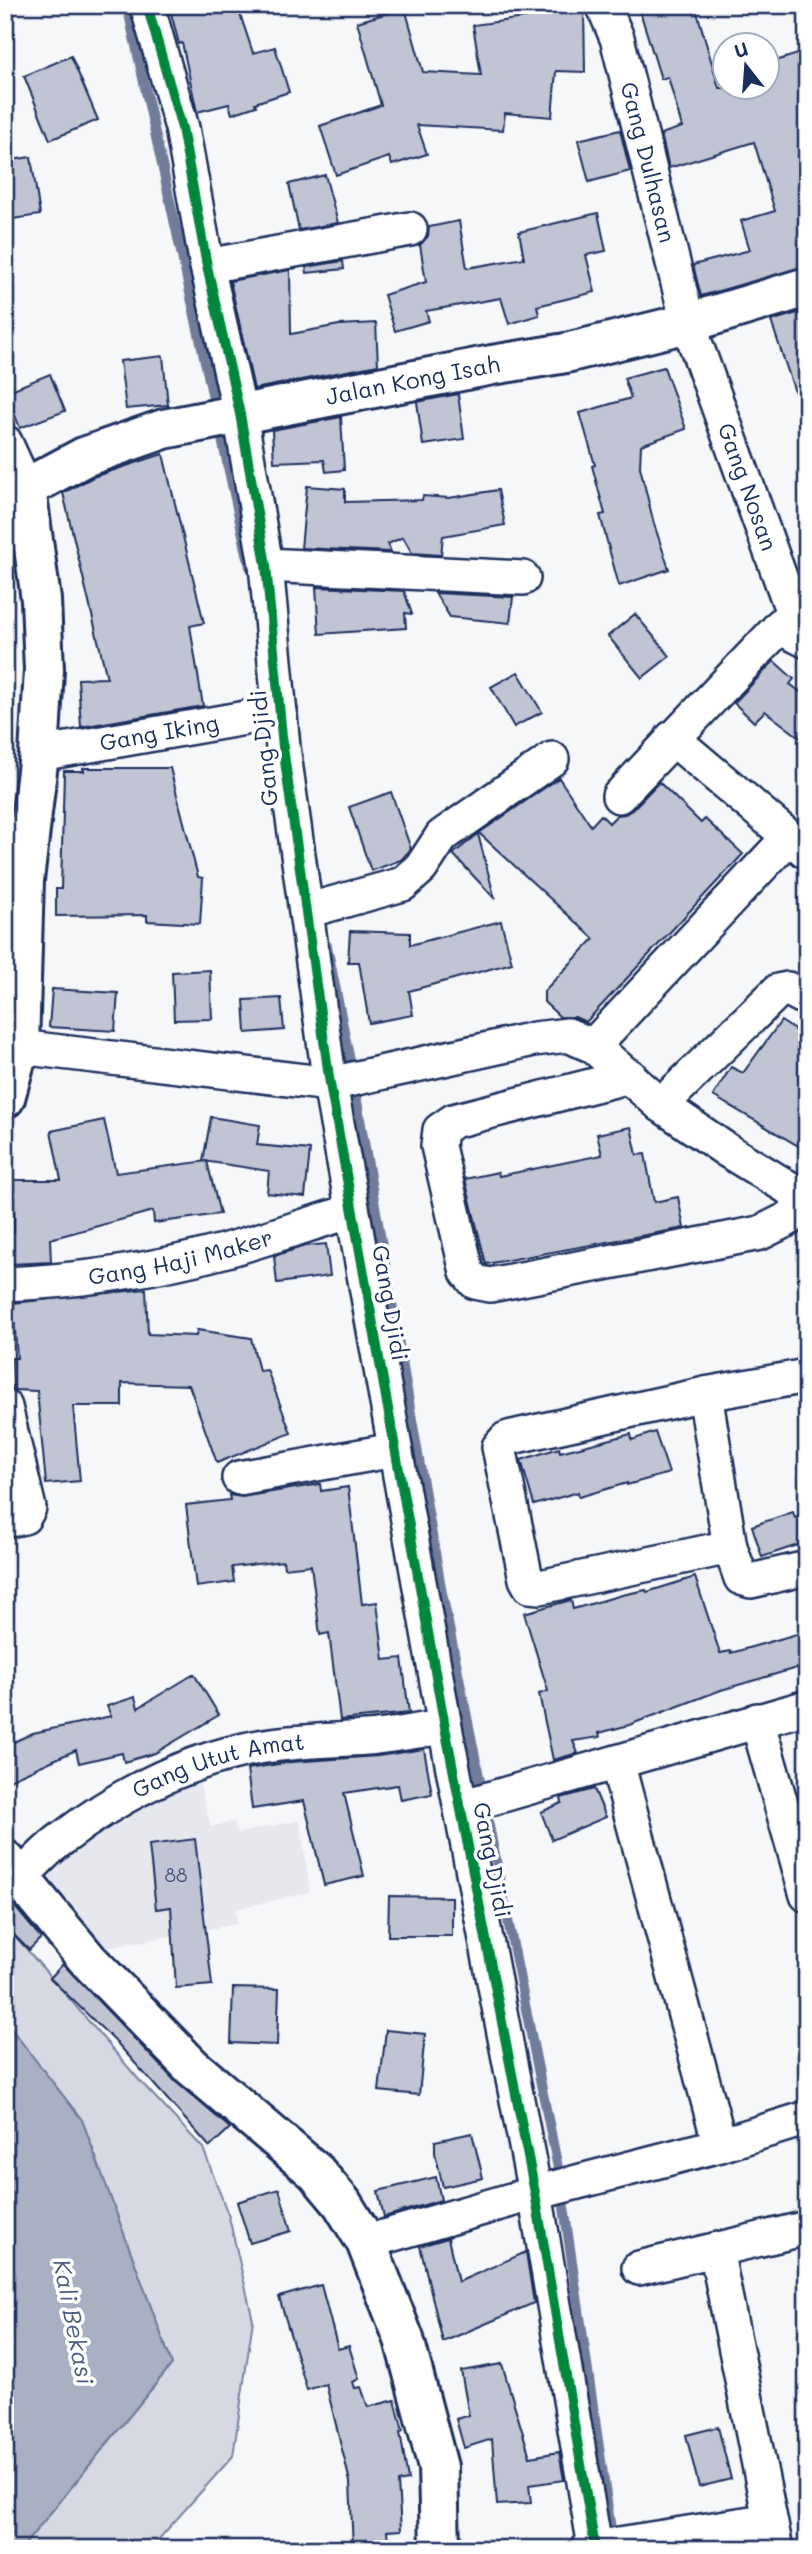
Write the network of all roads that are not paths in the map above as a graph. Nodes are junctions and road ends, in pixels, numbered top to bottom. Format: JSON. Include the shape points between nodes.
{"nodes":[{"id":1,"x":147,"y":5,"type":"edge"},
{"id":2,"x":603,"y":5,"type":"edge"},
{"id":3,"x":410,"y":229,"type":"dead end"},
{"id":4,"x":207,"y":266,"type":"junction"},
{"id":5,"x":807,"y":287,"type":"edge"},
{"id":6,"x":688,"y":323,"type":"junction"},
{"id":7,"x":226,"y":416,"type":"junction"},
{"id":8,"x":5,"y":442,"type":"edge"},
{"id":9,"x":26,"y":488,"type":"junction"},
{"id":10,"x":266,"y":565,"type":"junction"},
{"id":11,"x":523,"y":578,"type":"dead end"},
{"id":12,"x":793,"y":634,"type":"edge"},
{"id":13,"x":280,"y":712,"type":"junction"},
{"id":14,"x":672,"y":738,"type":"junction"},
{"id":15,"x":39,"y":754,"type":"junction"},
{"id":16,"x":552,"y":759,"type":"dead end"},
{"id":17,"x":619,"y":796,"type":"dead end"},
{"id":18,"x":797,"y":845,"type":"edge"},
{"id":19,"x":306,"y":911,"type":"junction"},
{"id":20,"x":807,"y":999,"type":"edge"},
{"id":21,"x":593,"y":1046,"type":"junction"},
{"id":22,"x":19,"y":1047,"type":"junction"},
{"id":23,"x":630,"y":1076,"type":"junction"},
{"id":24,"x":330,"y":1084,"type":"junction"},
{"id":25,"x":5,"y":1098,"type":"edge"},
{"id":26,"x":661,"y":1105,"type":"junction"},
{"id":27,"x":807,"y":1201,"type":"edge"},
{"id":28,"x":352,"y":1211,"type":"junction"},
{"id":29,"x":5,"y":1284,"type":"edge"},
{"id":30,"x":807,"y":1376,"type":"edge"},
{"id":31,"x":705,"y":1394,"type":"junction"},
{"id":32,"x":5,"y":1407,"type":"edge"},
{"id":33,"x":394,"y":1450,"type":"junction"},
{"id":34,"x":239,"y":1478,"type":"dead end"},
{"id":35,"x":5,"y":1521,"type":"edge"},
{"id":36,"x":730,"y":1547,"type":"junction"},
{"id":37,"x":807,"y":1568,"type":"edge"},
{"id":38,"x":807,"y":1707,"type":"edge"},
{"id":39,"x":757,"y":1720,"type":"junction"},
{"id":40,"x":445,"y":1727,"type":"junction"},
{"id":41,"x":617,"y":1762,"type":"junction"},
{"id":42,"x":461,"y":1807,"type":"junction"},
{"id":43,"x":13,"y":1869,"type":"edge"},
{"id":44,"x":807,"y":1895,"type":"edge"},
{"id":45,"x":807,"y":2118,"type":"edge"},
{"id":46,"x":720,"y":2145,"type":"junction"},
{"id":47,"x":535,"y":2193,"type":"junction"},
{"id":48,"x":807,"y":2228,"type":"edge"},
{"id":49,"x":366,"y":2242,"type":"junction"},
{"id":50,"x":716,"y":2250,"type":"junction"},
{"id":51,"x":639,"y":2268,"type":"dead end"},
{"id":52,"x":773,"y":2534,"type":"edge"},
{"id":53,"x":606,"y":2547,"type":"edge"},
{"id":54,"x":440,"y":2549,"type":"edge"}],
"edges":[{"from":1,"to":4,"type":"street","name":"Gang Djidi","via":[[182,128]]},
{"from":2,"to":6,"type":"street","name":"Gang Dulhasan","via":[[617,38]]},
{"from":3,"to":4,"type":"street"},
{"from":4,"to":7,"type":"street","name":"Gang Djidi"},
{"from":5,"to":6,"type":"street","name":"Jalan Kong Isah"},
{"from":6,"to":7,"type":"street","name":"Jalan Kong Isah","via":[[566,353]]},
{"from":6,"to":12,"type":"street","name":"Gang Nosan","via":[[792,607]]},
{"from":7,"to":9,"type":"street","name":"Jalan Kong Isah","via":[[164,429],[84,457]]},
{"from":7,"to":10,"type":"street","name":"Gang Djidi"},
{"from":8,"to":9,"type":"street"},
{"from":9,"to":15,"type":"street","via":[[41,600],[44,670]]},
{"from":10,"to":11,"type":"street"},
{"from":10,"to":13,"type":"street","name":"Gang Djidi"},
{"from":12,"to":14,"type":"street","name":"Gang Nosan"},
{"from":13,"to":15,"type":"street","name":"Gang Iking"},
{"from":13,"to":19,"type":"street","name":"Gang Djidi"},
{"from":14,"to":17,"type":"street","name":"Gang Nosan"},
{"from":14,"to":18,"type":"street"},
{"from":15,"to":22,"type":"street","via":[[24,880]]},
{"from":16,"to":19,"type":"street","via":[[442,836],[421,868],[403,884]]},
{"from":18,"to":21,"type":"street"},
{"from":19,"to":24,"type":"street","name":"Gang Djidi"},
{"from":20,"to":26,"type":"street","via":[[788,989],[778,991]]},
{"from":21,"to":23,"type":"street"},
{"from":21,"to":24,"type":"street","via":[[568,1035],[550,1036]]},
{"from":22,"to":24,"type":"street"},
{"from":22,"to":25,"type":"street"},
{"from":23,"to":26,"type":"street"},
{"from":23,"to":27,"type":"street","via":[[453,1121],[440,1130],[438,1146],[464,1259],[475,1282],[490,1285],[760,1233],[788,1219]]},
{"from":24,"to":28,"type":"street","name":"Gang Djidi"},
{"from":26,"to":27,"type":"street"},
{"from":28,"to":29,"type":"street","name":"Gang Haji Maker","via":[[222,1251],[131,1270]]},
{"from":28,"to":33,"type":"street","name":"Gang Djidi"},
{"from":30,"to":31,"type":"street"},
{"from":31,"to":36,"type":"street"},
{"from":31,"to":36,"type":"street","via":[[512,1437],[501,1443],[499,1451],[530,1586]]},
{"from":32,"to":35,"type":"street","via":[[29,1508],[24,1517]]},
{"from":33,"to":34,"type":"street"},
{"from":33,"to":40,"type":"street","name":"Gang Djidi"},
{"from":36,"to":37,"type":"street","via":[[745,1581]]},
{"from":38,"to":39,"type":"street"},
{"from":39,"to":41,"type":"street"},
{"from":39,"to":44,"type":"street"},
{"from":40,"to":42,"type":"street","name":"Gang Djidi"},
{"from":40,"to":43,"type":"street","name":"Gang Utut Amat","via":[[301,1741],[243,1751],[195,1766],[144,1785]]},
{"from":41,"to":42,"type":"street"},
{"from":41,"to":46,"type":"street"},
{"from":42,"to":47,"type":"street","name":"Gang Djidi"},
{"from":43,"to":49,"type":"street","via":[[88,1960],[192,2067],[316,2172]]},
{"from":45,"to":46,"type":"street"},
{"from":46,"to":47,"type":"street"},
{"from":47,"to":49,"type":"street"},
{"from":47,"to":53,"type":"street","name":"Gang Djidi"},
{"from":48,"to":50,"type":"street"},
{"from":49,"to":54,"type":"street","via":[[404,2339],[438,2467]]},
{"from":50,"to":51,"type":"street"},
{"from":50,"to":52,"type":"street"},
{"from":52,"to":53,"type":"street"}]}
